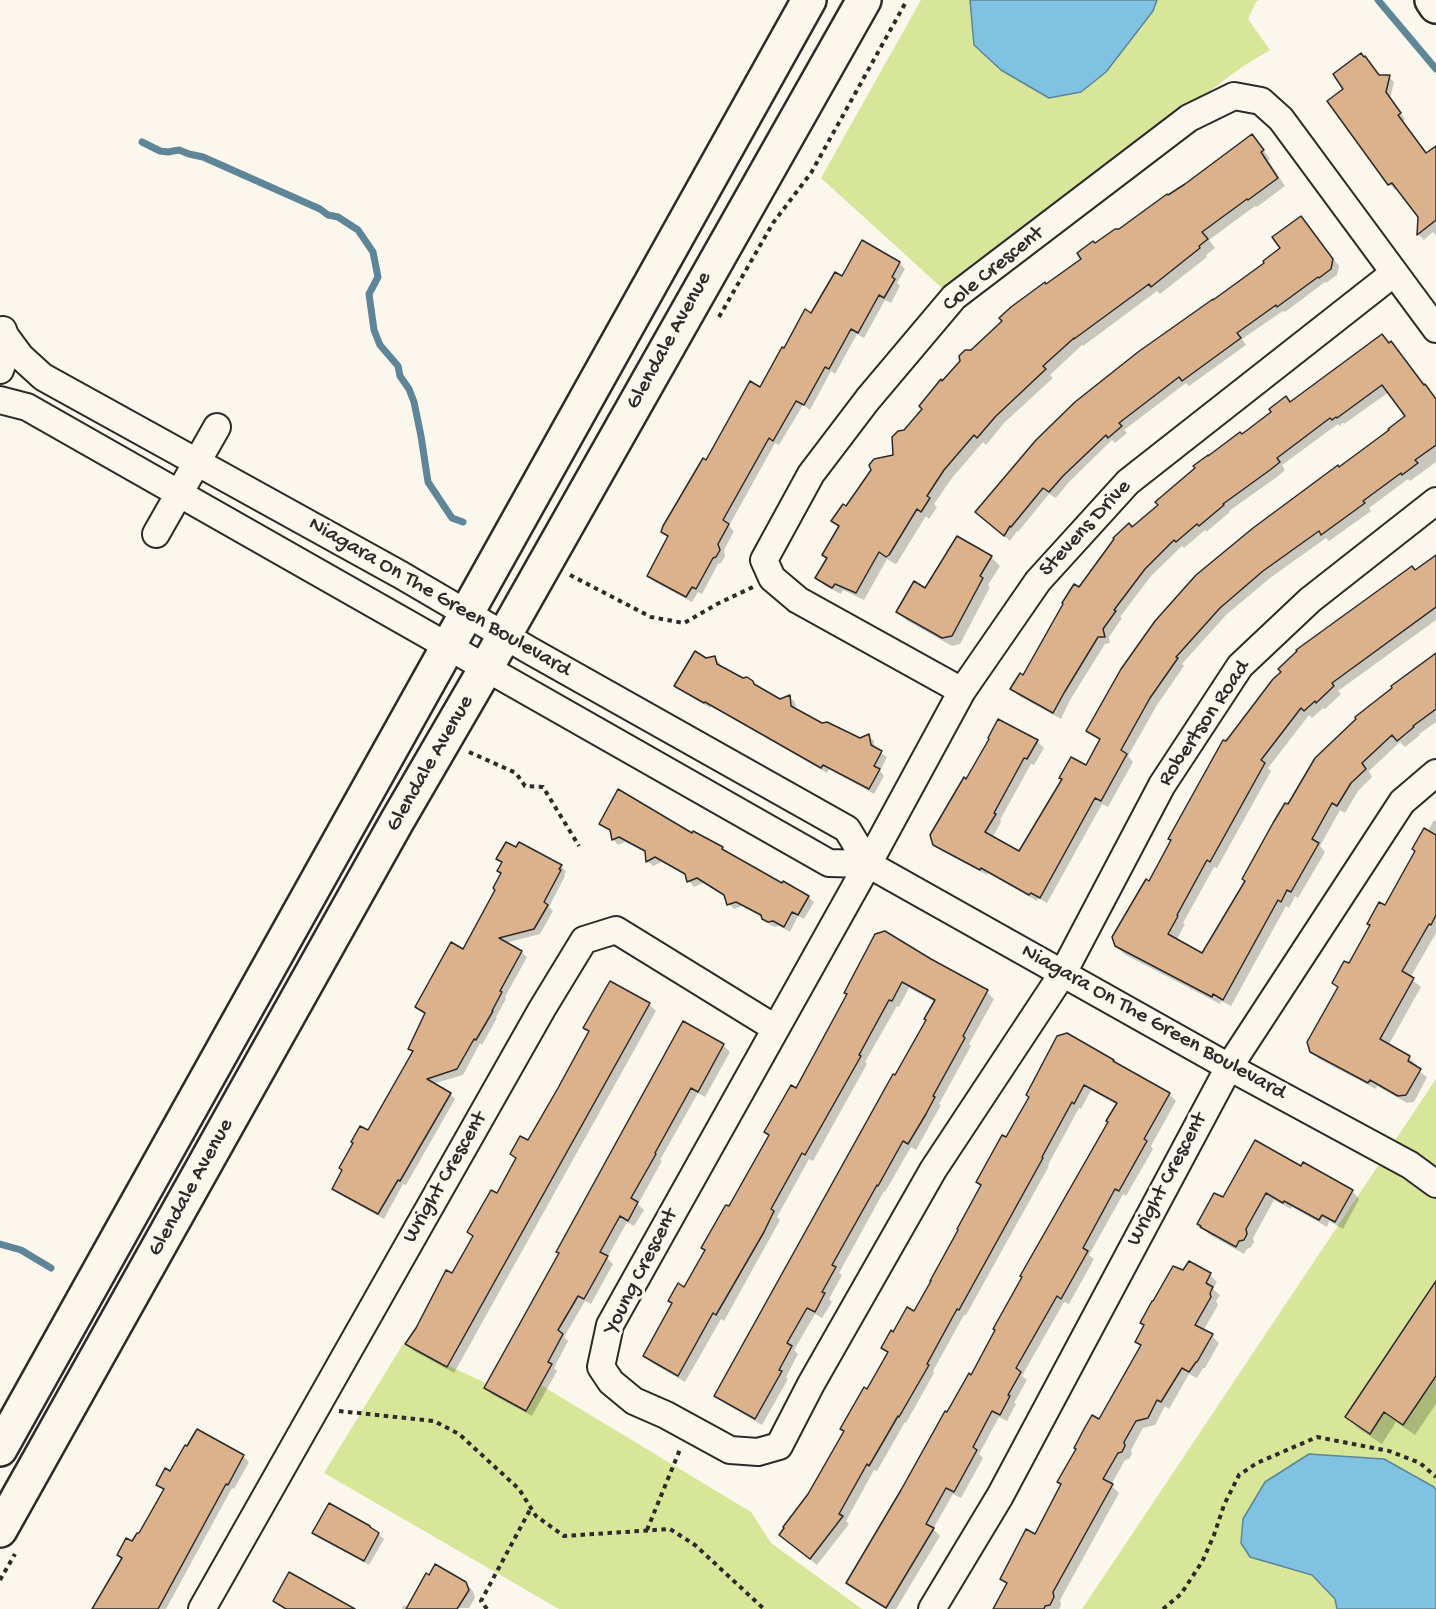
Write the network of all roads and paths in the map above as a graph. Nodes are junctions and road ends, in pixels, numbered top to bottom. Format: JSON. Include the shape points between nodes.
{"nodes":[{"id":1,"x":808,"y":0,"type":"edge"},
{"id":2,"x":864,"y":0,"type":"edge"},
{"id":3,"x":907,"y":0,"type":"edge"},
{"id":4,"x":1432,"y":0,"type":"edge"},
{"id":5,"x":1436,"y":6,"type":"edge"},
{"id":6,"x":1394,"y":273,"type":"junction"},
{"id":7,"x":713,"y":326,"type":"dead end"},
{"id":8,"x":1436,"y":329,"type":"edge"},
{"id":9,"x":3,"y":330,"type":"edge"},
{"id":10,"x":0,"y":370,"type":"edge"},
{"id":11,"x":0,"y":400,"type":"edge"},
{"id":12,"x":217,"y":427,"type":"dead end"},
{"id":13,"x":197,"y":462,"type":"junction"},
{"id":14,"x":179,"y":493,"type":"junction"},
{"id":15,"x":1436,"y":501,"type":"edge"},
{"id":16,"x":156,"y":534,"type":"dead end"},
{"id":17,"x":575,"y":565,"type":"dead end"},
{"id":18,"x":772,"y":578,"type":"junction"},
{"id":19,"x":466,"y":613,"type":"junction"},
{"id":20,"x":504,"y":636,"type":"junction"},
{"id":21,"x":448,"y":646,"type":"junction"},
{"id":22,"x":486,"y":668,"type":"junction"},
{"id":23,"x":962,"y":691,"type":"junction"},
{"id":24,"x":468,"y":751,"type":"dead end"},
{"id":25,"x":1436,"y":773,"type":"edge"},
{"id":26,"x":579,"y":846,"type":"dead end"},
{"id":27,"x":868,"y":864,"type":"junction"},
{"id":28,"x":1064,"y":973,"type":"junction"},
{"id":29,"x":776,"y":1028,"type":"junction"},
{"id":30,"x":1229,"y":1067,"type":"junction"},
{"id":31,"x":1436,"y":1184,"type":"edge"},
{"id":32,"x":314,"y":1409,"type":"junction"},
{"id":33,"x":690,"y":1427,"type":"junction"},
{"id":34,"x":0,"y":1449,"type":"edge"},
{"id":35,"x":1436,"y":1477,"type":"edge"},
{"id":36,"x":531,"y":1508,"type":"junction"},
{"id":37,"x":0,"y":1530,"type":"edge"},
{"id":38,"x":646,"y":1530,"type":"junction"},
{"id":39,"x":202,"y":1609,"type":"edge"},
{"id":40,"x":487,"y":1609,"type":"edge"},
{"id":41,"x":764,"y":1609,"type":"edge"},
{"id":42,"x":932,"y":1609,"type":"edge"},
{"id":43,"x":1163,"y":1609,"type":"edge"}],
"edges":[{"from":1,"to":19,"type":"main road","name":"Glendale Avenue"},
{"from":2,"to":20,"type":"main road","name":"Glendale Avenue"},
{"from":3,"to":7,"type":"path","via":[[811,172],[773,223]]},
{"from":4,"to":5,"type":"main road"},
{"from":6,"to":8,"type":"street"},
{"from":6,"to":18,"type":"street","name":"Cole Crescent","via":[[1281,119],[1261,101],[1234,96],[1189,118],[954,297],[811,474],[764,560]]},
{"from":6,"to":23,"type":"street","name":"Stevens Drive","via":[[1128,482],[1038,581]]},
{"from":9,"to":10,"type":"street","via":[[5,355]]},
{"from":9,"to":13,"type":"street","name":"Niagara On The Green Boulevard","via":[[20,356],[43,377]]},
{"from":11,"to":14,"type":"street","name":"Niagara On The Green Boulevard","via":[[27,407]]},
{"from":12,"to":13,"type":"street"},
{"from":13,"to":14,"type":"street"},
{"from":13,"to":19,"type":"street","name":"Niagara On The Green Boulevard"},
{"from":14,"to":16,"type":"street"},
{"from":14,"to":21,"type":"street","name":"Niagara On The Green Boulevard"},
{"from":15,"to":28,"type":"street","name":"Robertson Road","via":[[1310,600],[1240,666],[1162,785]]},
{"from":17,"to":18,"type":"path","via":[[569,575],[651,617],[684,623]]},
{"from":18,"to":23,"type":"street","via":[[798,600]]},
{"from":19,"to":20,"type":"street","name":"Niagara On The Green Boulevard"},
{"from":19,"to":21,"type":"main road","name":"Glendale Avenue"},
{"from":20,"to":22,"type":"main road","name":"Glendale Avenue"},
{"from":20,"to":27,"type":"street","name":"Niagara On The Green Boulevard","via":[[847,829]]},
{"from":21,"to":22,"type":"street","name":"Niagara On The Green Boulevard"},
{"from":21,"to":34,"type":"main road","name":"Glendale Avenue"},
{"from":22,"to":27,"type":"street","name":"Niagara On The Green Boulevard","via":[[829,863]]},
{"from":22,"to":37,"type":"main road","name":"Glendale Avenue"},
{"from":23,"to":27,"type":"street","name":"Stevens Drive"},
{"from":24,"to":26,"type":"path","via":[[516,773],[525,786],[543,787]]},
{"from":25,"to":30,"type":"street","name":"Wright Crescent","via":[[1402,802]]},
{"from":27,"to":28,"type":"street","name":"Niagara On The Green Boulevard"},
{"from":27,"to":29,"type":"street","name":"Young Crescent"},
{"from":28,"to":30,"type":"street","name":"Niagara On The Green Boulevard"},
{"from":28,"to":33,"type":"street","name":"Young Crescent","via":[[933,1170],[780,1446],[758,1452],[730,1450]]},
{"from":29,"to":32,"type":"street","name":"Wright Crescent","via":[[616,930],[584,940]]},
{"from":29,"to":33,"type":"street","name":"Young Crescent","via":[[610,1325],[603,1352],[601,1367],[611,1382],[634,1401]]},
{"from":30,"to":31,"type":"street","name":"Niagara On The Green Boulevard","via":[[1410,1165]]},
{"from":30,"to":42,"type":"street","name":"Wright Crescent","via":[[1000,1496]]},
{"from":32,"to":36,"type":"path","via":[[434,1421],[459,1434],[519,1490]]},
{"from":32,"to":39,"type":"street","name":"Wright Crescent"},
{"from":33,"to":38,"type":"path"},
{"from":35,"to":43,"type":"path","via":[[1420,1463],[1389,1451],[1317,1437],[1257,1463],[1239,1475],[1202,1562],[1181,1594]]},
{"from":36,"to":38,"type":"path","via":[[564,1536]]},
{"from":36,"to":40,"type":"path","via":[[481,1600]]},
{"from":38,"to":41,"type":"path","via":[[670,1529],[695,1545]]}]}
